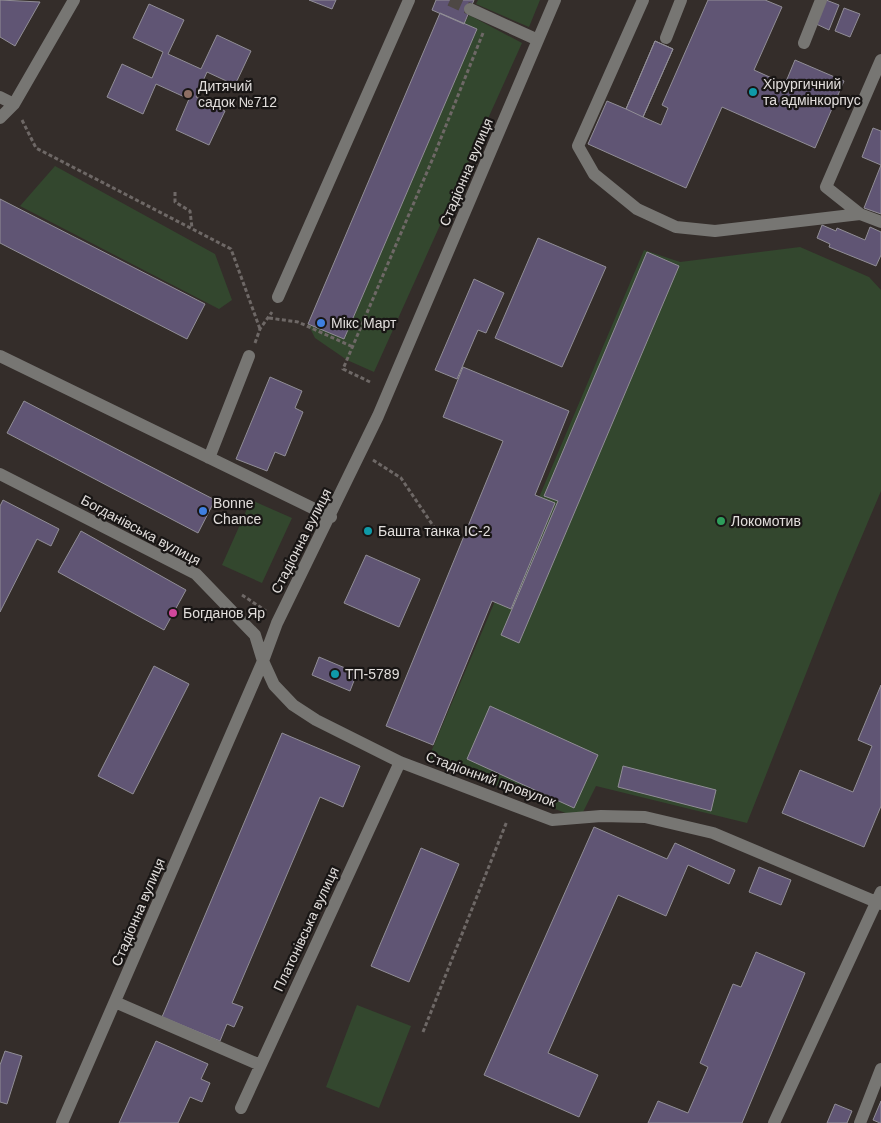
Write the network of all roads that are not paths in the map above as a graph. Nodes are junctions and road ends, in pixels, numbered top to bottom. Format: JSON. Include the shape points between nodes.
{"nodes":[{"id":1,"x":74,"y":0,"type":"edge"},
{"id":2,"x":410,"y":0,"type":"edge"},
{"id":3,"x":555,"y":0,"type":"edge"},
{"id":4,"x":643,"y":0,"type":"edge"},
{"id":5,"x":681,"y":0,"type":"edge"},
{"id":6,"x":821,"y":0,"type":"edge"},
{"id":7,"x":470,"y":9,"type":"tunnel mouth"},
{"id":8,"x":666,"y":38,"type":"dead end"},
{"id":9,"x":538,"y":40,"type":"junction"},
{"id":10,"x":804,"y":43,"type":"dead end"},
{"id":11,"x":881,"y":60,"type":"edge"},
{"id":12,"x":0,"y":97,"type":"edge"},
{"id":13,"x":14,"y":104,"type":"junction"},
{"id":14,"x":0,"y":118,"type":"edge"},
{"id":15,"x":860,"y":214,"type":"junction"},
{"id":16,"x":881,"y":222,"type":"edge"},
{"id":17,"x":278,"y":297,"type":"dead end"},
{"id":18,"x":0,"y":356,"type":"edge"},
{"id":19,"x":250,"y":356,"type":"dead end"},
{"id":20,"x":209,"y":458,"type":"junction"},
{"id":21,"x":0,"y":474,"type":"edge"},
{"id":22,"x":331,"y":517,"type":"junction"},
{"id":23,"x":263,"y":661,"type":"junction"},
{"id":24,"x":400,"y":762,"type":"junction"},
{"id":25,"x":880,"y":899,"type":"edge"},
{"id":26,"x":115,"y":1002,"type":"junction"},
{"id":27,"x":260,"y":1064,"type":"junction"},
{"id":28,"x":881,"y":1069,"type":"edge"},
{"id":29,"x":241,"y":1108,"type":"dead end"},
{"id":30,"x":62,"y":1123,"type":"edge"},
{"id":31,"x":774,"y":1123,"type":"edge"},
{"id":32,"x":860,"y":1123,"type":"edge"}],
"edges":[{"from":1,"to":13,"type":"street"},
{"from":2,"to":17,"type":"street"},
{"from":3,"to":9,"type":"street","name":"Стадіонна вулиця"},
{"from":4,"to":15,"type":"street","via":[[578,146],[594,174],[637,209],[676,227],[715,231]]},
{"from":5,"to":8,"type":"street"},
{"from":6,"to":10,"type":"street"},
{"from":7,"to":9,"type":"street"},
{"from":9,"to":22,"type":"street","name":"Стадіонна вулиця","via":[[389,392]]},
{"from":11,"to":15,"type":"street","via":[[826,187]]},
{"from":12,"to":13,"type":"street"},
{"from":13,"to":14,"type":"street"},
{"from":15,"to":16,"type":"street"},
{"from":18,"to":20,"type":"street"},
{"from":19,"to":20,"type":"street"},
{"from":20,"to":22,"type":"street"},
{"from":21,"to":23,"type":"street","name":"Богданівська вулиця","via":[[196,574],[255,635]]},
{"from":22,"to":23,"type":"street","name":"Стадіонна вулиця","via":[[277,623]]},
{"from":23,"to":24,"type":"street","name":"Стадіонний провулок","via":[[274,685],[293,705]]},
{"from":23,"to":26,"type":"street","name":"Стадіонна вулиця"},
{"from":24,"to":25,"type":"street","name":"Стадіонний провулок","via":[[552,820],[645,817],[713,833]]},
{"from":24,"to":27,"type":"street","name":"Платонівська вулиця"},
{"from":25,"to":31,"type":"street"},
{"from":26,"to":27,"type":"street"},
{"from":26,"to":30,"type":"street","name":"Стадіонна вулиця"},
{"from":27,"to":29,"type":"street","name":"Платонівська вулиця"},
{"from":28,"to":32,"type":"street"}]}
